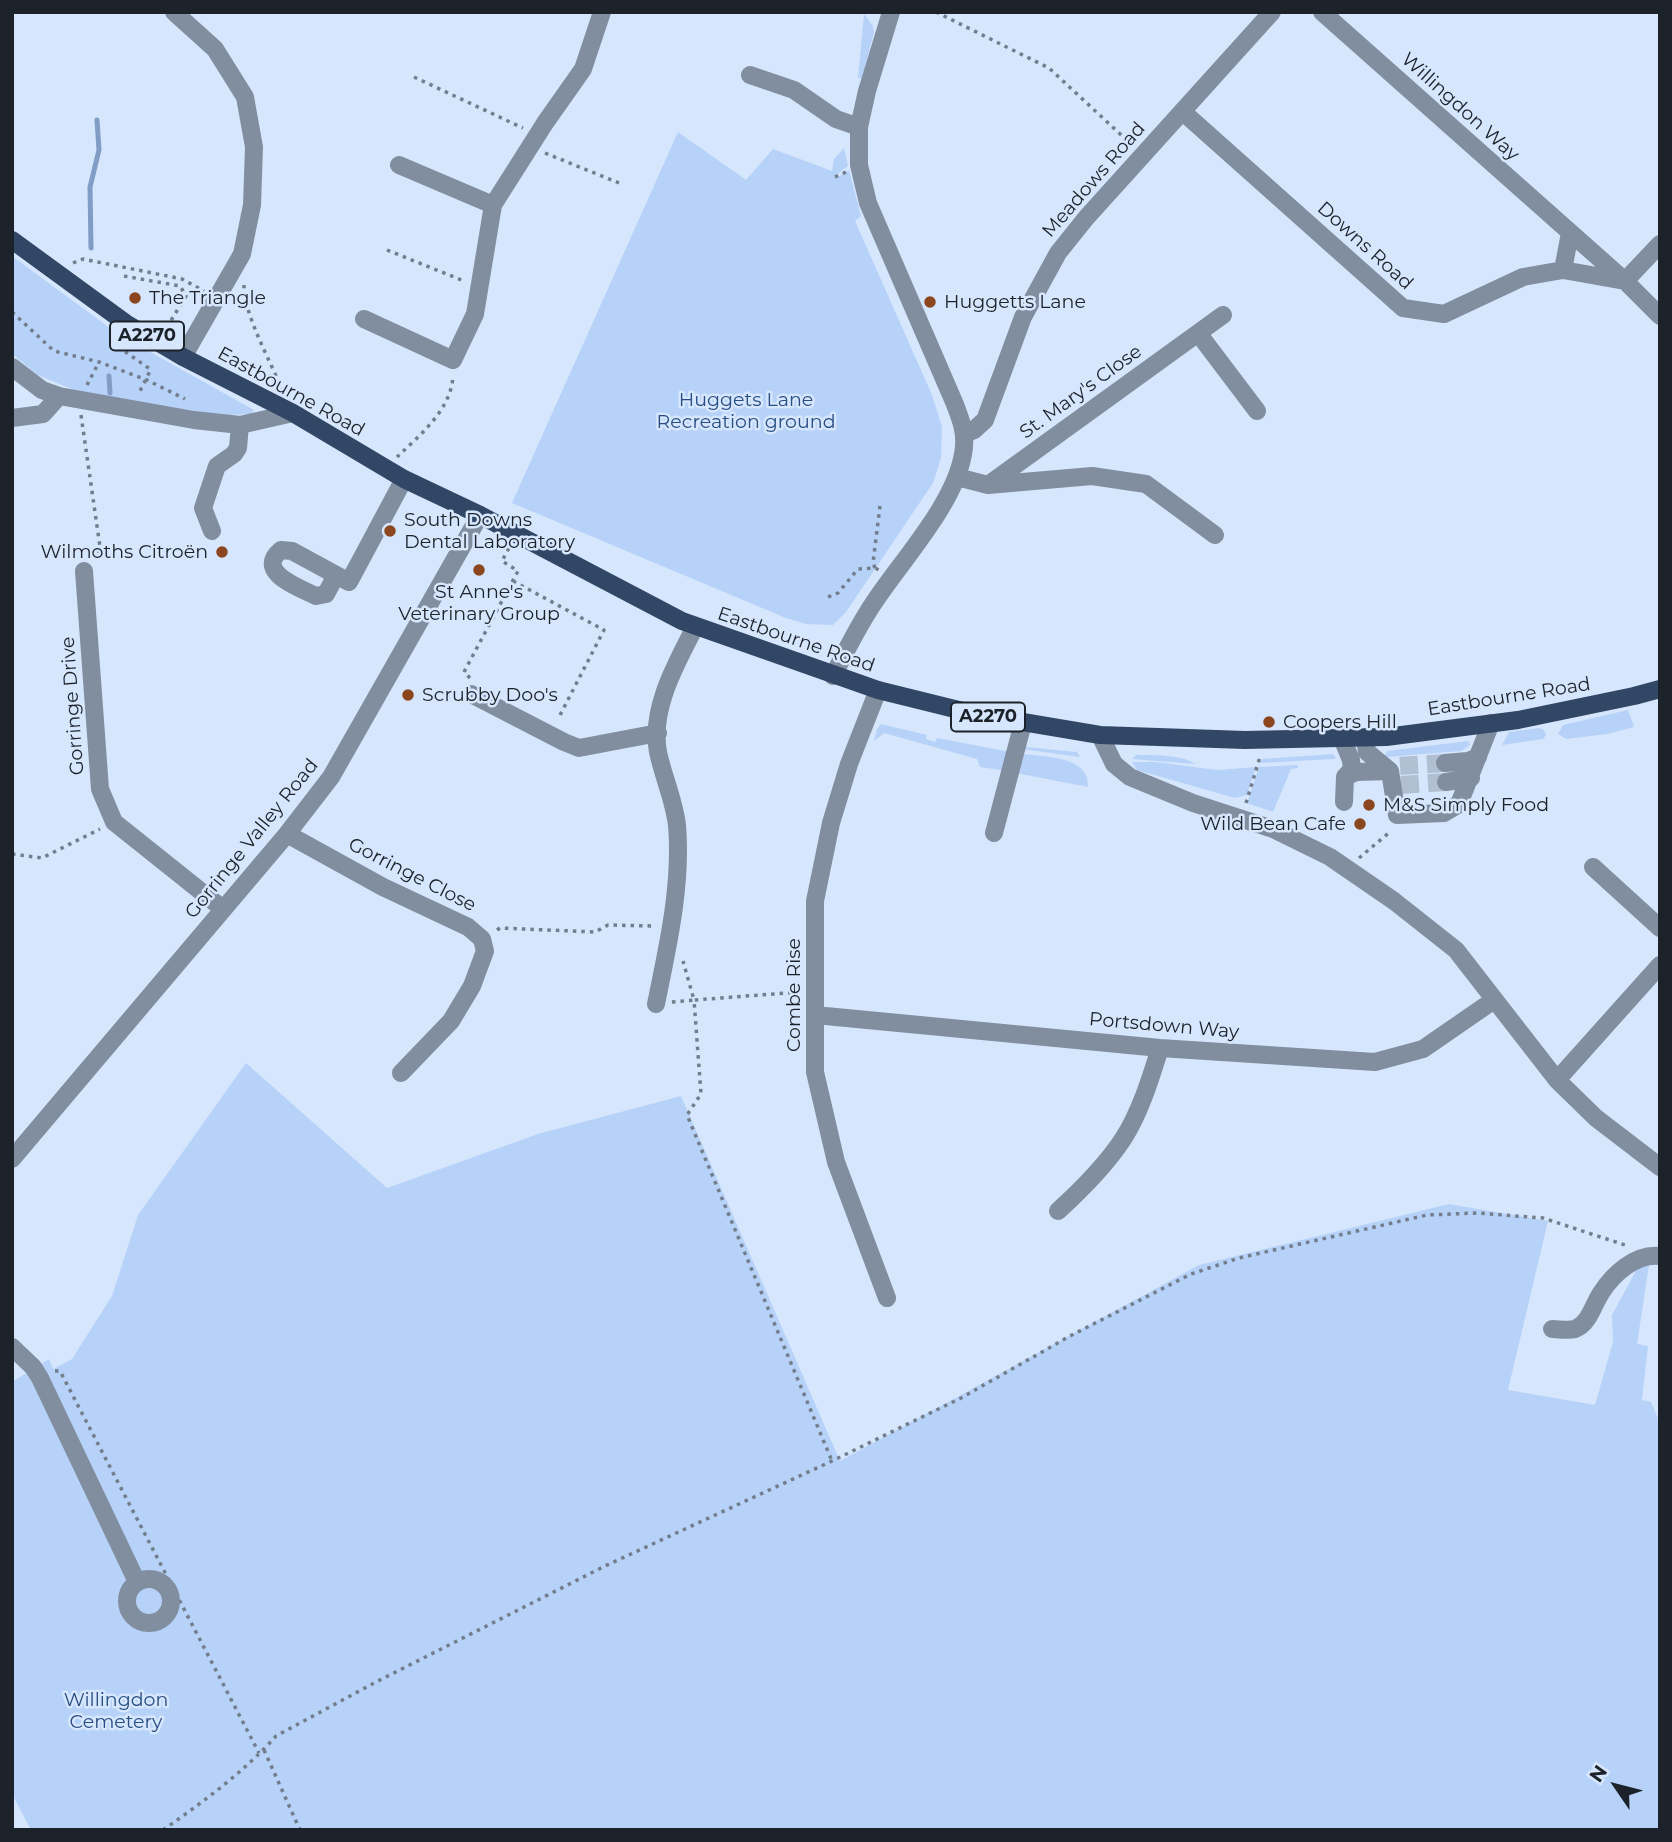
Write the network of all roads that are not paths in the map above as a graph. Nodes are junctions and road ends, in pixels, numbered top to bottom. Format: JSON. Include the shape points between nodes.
{"nodes":[{"id":1,"x":174,"y":12,"type":"edge"},
{"id":2,"x":602,"y":12,"type":"edge"},
{"id":3,"x":891,"y":12,"type":"edge"},
{"id":4,"x":1272,"y":12,"type":"edge"},
{"id":5,"x":1322,"y":12,"type":"edge"},
{"id":6,"x":750,"y":75,"type":"dead end"},
{"id":7,"x":1183,"y":111,"type":"junction"},
{"id":8,"x":859,"y":127,"type":"junction"},
{"id":9,"x":399,"y":165,"type":"dead end"},
{"id":10,"x":493,"y":205,"type":"junction"},
{"id":11,"x":1570,"y":233,"type":"junction"},
{"id":12,"x":12,"y":240,"type":"edge"},
{"id":13,"x":1660,"y":244,"type":"edge"},
{"id":14,"x":1563,"y":270,"type":"junction"},
{"id":15,"x":1625,"y":281,"type":"junction"},
{"id":16,"x":1223,"y":315,"type":"dead end"},
{"id":17,"x":1660,"y":316,"type":"edge"},
{"id":18,"x":364,"y":319,"type":"dead end"},
{"id":19,"x":1198,"y":333,"type":"junction"},
{"id":20,"x":183,"y":357,"type":"junction"},
{"id":21,"x":12,"y":367,"type":"edge"},
{"id":22,"x":59,"y":396,"type":"junction"},
{"id":23,"x":1257,"y":411,"type":"dead end"},
{"id":24,"x":293,"y":413,"type":"junction"},
{"id":25,"x":12,"y":418,"type":"edge"},
{"id":26,"x":240,"y":425,"type":"junction"},
{"id":27,"x":965,"y":434,"type":"junction"},
{"id":28,"x":957,"y":477,"type":"junction"},
{"id":29,"x":404,"y":479,"type":"junction"},
{"id":30,"x":988,"y":485,"type":"junction"},
{"id":31,"x":480,"y":515,"type":"junction"},
{"id":32,"x":212,"y":531,"type":"dead end"},
{"id":33,"x":1215,"y":534,"type":"dead end"},
{"id":34,"x":336,"y":575,"type":"dead end"},
{"id":35,"x":84,"y":576,"type":"road end"},
{"id":36,"x":695,"y":627,"type":"junction"},
{"id":37,"x":833,"y":676,"type":"junction"},
{"id":38,"x":1660,"y":689,"type":"edge"},
{"id":39,"x":878,"y":690,"type":"junction"},
{"id":40,"x":471,"y":694,"type":"road end"},
{"id":41,"x":1023,"y":723,"type":"junction"},
{"id":42,"x":1491,"y":723,"type":"junction"},
{"id":43,"x":658,"y":733,"type":"junction"},
{"id":44,"x":1100,"y":735,"type":"junction"},
{"id":45,"x":1365,"y":737,"type":"junction"},
{"id":46,"x":1342,"y":738,"type":"junction"},
{"id":47,"x":1478,"y":757,"type":"junction"},
{"id":48,"x":1445,"y":763,"type":"tunnel mouth"},
{"id":49,"x":1394,"y":774,"type":"junction"},
{"id":50,"x":1345,"y":777,"type":"junction"},
{"id":51,"x":1471,"y":778,"type":"junction"},
{"id":52,"x":1446,"y":782,"type":"tunnel mouth"},
{"id":53,"x":1344,"y":802,"type":"dead end"},
{"id":54,"x":994,"y":833,"type":"dead end"},
{"id":55,"x":287,"y":834,"type":"junction"},
{"id":56,"x":1593,"y":867,"type":"dead end"},
{"id":57,"x":223,"y":909,"type":"junction"},
{"id":58,"x":1660,"y":928,"type":"edge"},
{"id":59,"x":1660,"y":965,"type":"edge"},
{"id":60,"x":1494,"y":1000,"type":"junction"},
{"id":61,"x":656,"y":1004,"type":"dead end"},
{"id":62,"x":815,"y":1015,"type":"junction"},
{"id":63,"x":1160,"y":1048,"type":"junction"},
{"id":64,"x":401,"y":1073,"type":"dead end"},
{"id":65,"x":1557,"y":1080,"type":"junction"},
{"id":66,"x":12,"y":1159,"type":"edge"},
{"id":67,"x":1660,"y":1167,"type":"edge"},
{"id":68,"x":1058,"y":1211,"type":"dead end"},
{"id":69,"x":1658,"y":1255,"type":"edge"},
{"id":70,"x":887,"y":1298,"type":"dead end"},
{"id":71,"x":1552,"y":1329,"type":"dead end"},
{"id":72,"x":23,"y":1358,"type":"edge"},
{"id":73,"x":137,"y":1582,"type":"dead end"}],
"edges":[{"from":1,"to":20,"type":"street","via":[[215,49],[245,97],[254,147],[242,254]]},
{"from":2,"to":10,"type":"street","via":[[583,69]]},
{"from":3,"to":8,"type":"street"},
{"from":4,"to":7,"type":"street","name":"Meadows Road"},
{"from":5,"to":11,"type":"street","name":"Willingdon Way"},
{"from":6,"to":8,"type":"street","via":[[794,90],[836,118]]},
{"from":7,"to":14,"type":"street","name":"Downs Road","via":[[1403,308],[1444,314],[1522,276]]},
{"from":7,"to":27,"type":"street","name":"Meadows Road","via":[[1058,253],[1023,317],[985,420]]},
{"from":8,"to":27,"type":"street","via":[[859,165],[868,203]]},
{"from":9,"to":10,"type":"street"},
{"from":10,"to":18,"type":"street","via":[[475,314],[453,360]]},
{"from":11,"to":14,"type":"street"},
{"from":11,"to":15,"type":"street","name":"Willingdon Way"},
{"from":12,"to":20,"type":"main road","name":"Eastbourne Road","number":"A2270","via":[[128,324]]},
{"from":13,"to":15,"type":"street"},
{"from":14,"to":15,"type":"street","name":"Downs Road"},
{"from":15,"to":17,"type":"street"},
{"from":16,"to":19,"type":"street","name":"St. Mary's Close"},
{"from":19,"to":23,"type":"street"},
{"from":19,"to":30,"type":"street","name":"St. Mary's Close"},
{"from":20,"to":24,"type":"main road","name":"Eastbourne Road","number":"A2270"},
{"from":21,"to":22,"type":"street","via":[[42,390]]},
{"from":22,"to":25,"type":"street","via":[[43,414]]},
{"from":22,"to":26,"type":"street"},
{"from":24,"to":26,"type":"street"},
{"from":24,"to":29,"type":"main road","name":"Eastbourne Road","number":"A2270"},
{"from":26,"to":32,"type":"street","via":[[238,448],[217,466],[202,508]]},
{"from":27,"to":28,"type":"street"},
{"from":28,"to":30,"type":"street"},
{"from":28,"to":37,"type":"street","via":[[944,503],[872,605]]},
{"from":29,"to":31,"type":"main road","name":"Eastbourne Road","number":"A2270"},
{"from":29,"to":34,"type":"street","via":[[349,582]]},
{"from":30,"to":33,"type":"street","via":[[1092,476],[1146,484]]},
{"from":31,"to":36,"type":"main road","name":"Eastbourne Road","number":"A2270"},
{"from":31,"to":55,"type":"street","name":"Gorringe Valley Road","via":[[331,777]]},
{"from":35,"to":57,"type":"street","name":"Gorringe Drive","via":[[100,789],[114,822]]},
{"from":36,"to":37,"type":"main road","name":"Eastbourne Road","number":"A2270"},
{"from":36,"to":43,"type":"street","via":[[667,686]]},
{"from":37,"to":39,"type":"main road","name":"Eastbourne Road","number":"A2270"},
{"from":38,"to":42,"type":"main road","name":"Eastbourne Road","number":"A2270"},
{"from":39,"to":41,"type":"main road","name":"Eastbourne Road","number":"A2270"},
{"from":39,"to":62,"type":"street","name":"Combe Rise","via":[[831,823],[815,901]]},
{"from":40,"to":43,"type":"street","via":[[579,748]]},
{"from":41,"to":44,"type":"main road","name":"Eastbourne Road","number":"A2270"},
{"from":41,"to":54,"type":"street"},
{"from":42,"to":45,"type":"main road","name":"Eastbourne Road","number":"A2270"},
{"from":42,"to":47,"type":"street"},
{"from":43,"to":61,"type":"street","via":[[676,822],[677,864]]},
{"from":44,"to":46,"type":"main road","name":"Eastbourne Road","number":"A2270"},
{"from":44,"to":60,"type":"street","via":[[1114,764],[1130,777],[1273,829],[1331,857],[1456,950]]},
{"from":45,"to":46,"type":"main road","name":"Eastbourne Road","number":"A2270"},
{"from":45,"to":49,"type":"street","via":[[1367,752]]},
{"from":46,"to":50,"type":"street","via":[[1352,769]]},
{"from":47,"to":48,"type":"street"},
{"from":47,"to":51,"type":"street"},
{"from":49,"to":50,"type":"street","via":[[1356,772]]},
{"from":49,"to":51,"type":"street","via":[[1397,815],[1444,813],[1459,804]]},
{"from":50,"to":53,"type":"street"},
{"from":51,"to":52,"type":"street"},
{"from":55,"to":57,"type":"street","name":"Gorringe Valley Road"},
{"from":55,"to":64,"type":"street","name":"Gorringe Close","via":[[468,927],[482,939],[485,951],[472,986],[451,1021]]},
{"from":56,"to":58,"type":"street"},
{"from":57,"to":66,"type":"street","name":"Gorringe Valley Road"},
{"from":59,"to":65,"type":"street"},
{"from":60,"to":63,"type":"street","name":"Portsdown Way","via":[[1423,1049],[1375,1062]]},
{"from":60,"to":65,"type":"street"},
{"from":62,"to":63,"type":"street","name":"Portsdown Way"},
{"from":62,"to":70,"type":"street","name":"Combe Rise","via":[[815,1072],[836,1162]]},
{"from":63,"to":68,"type":"street","via":[[1124,1138]]},
{"from":65,"to":67,"type":"street","via":[[1595,1118]]},
{"from":69,"to":71,"type":"street","via":[[1623,1268],[1602,1291],[1586,1322],[1573,1329]]},
{"from":72,"to":73,"type":"street"}]}
